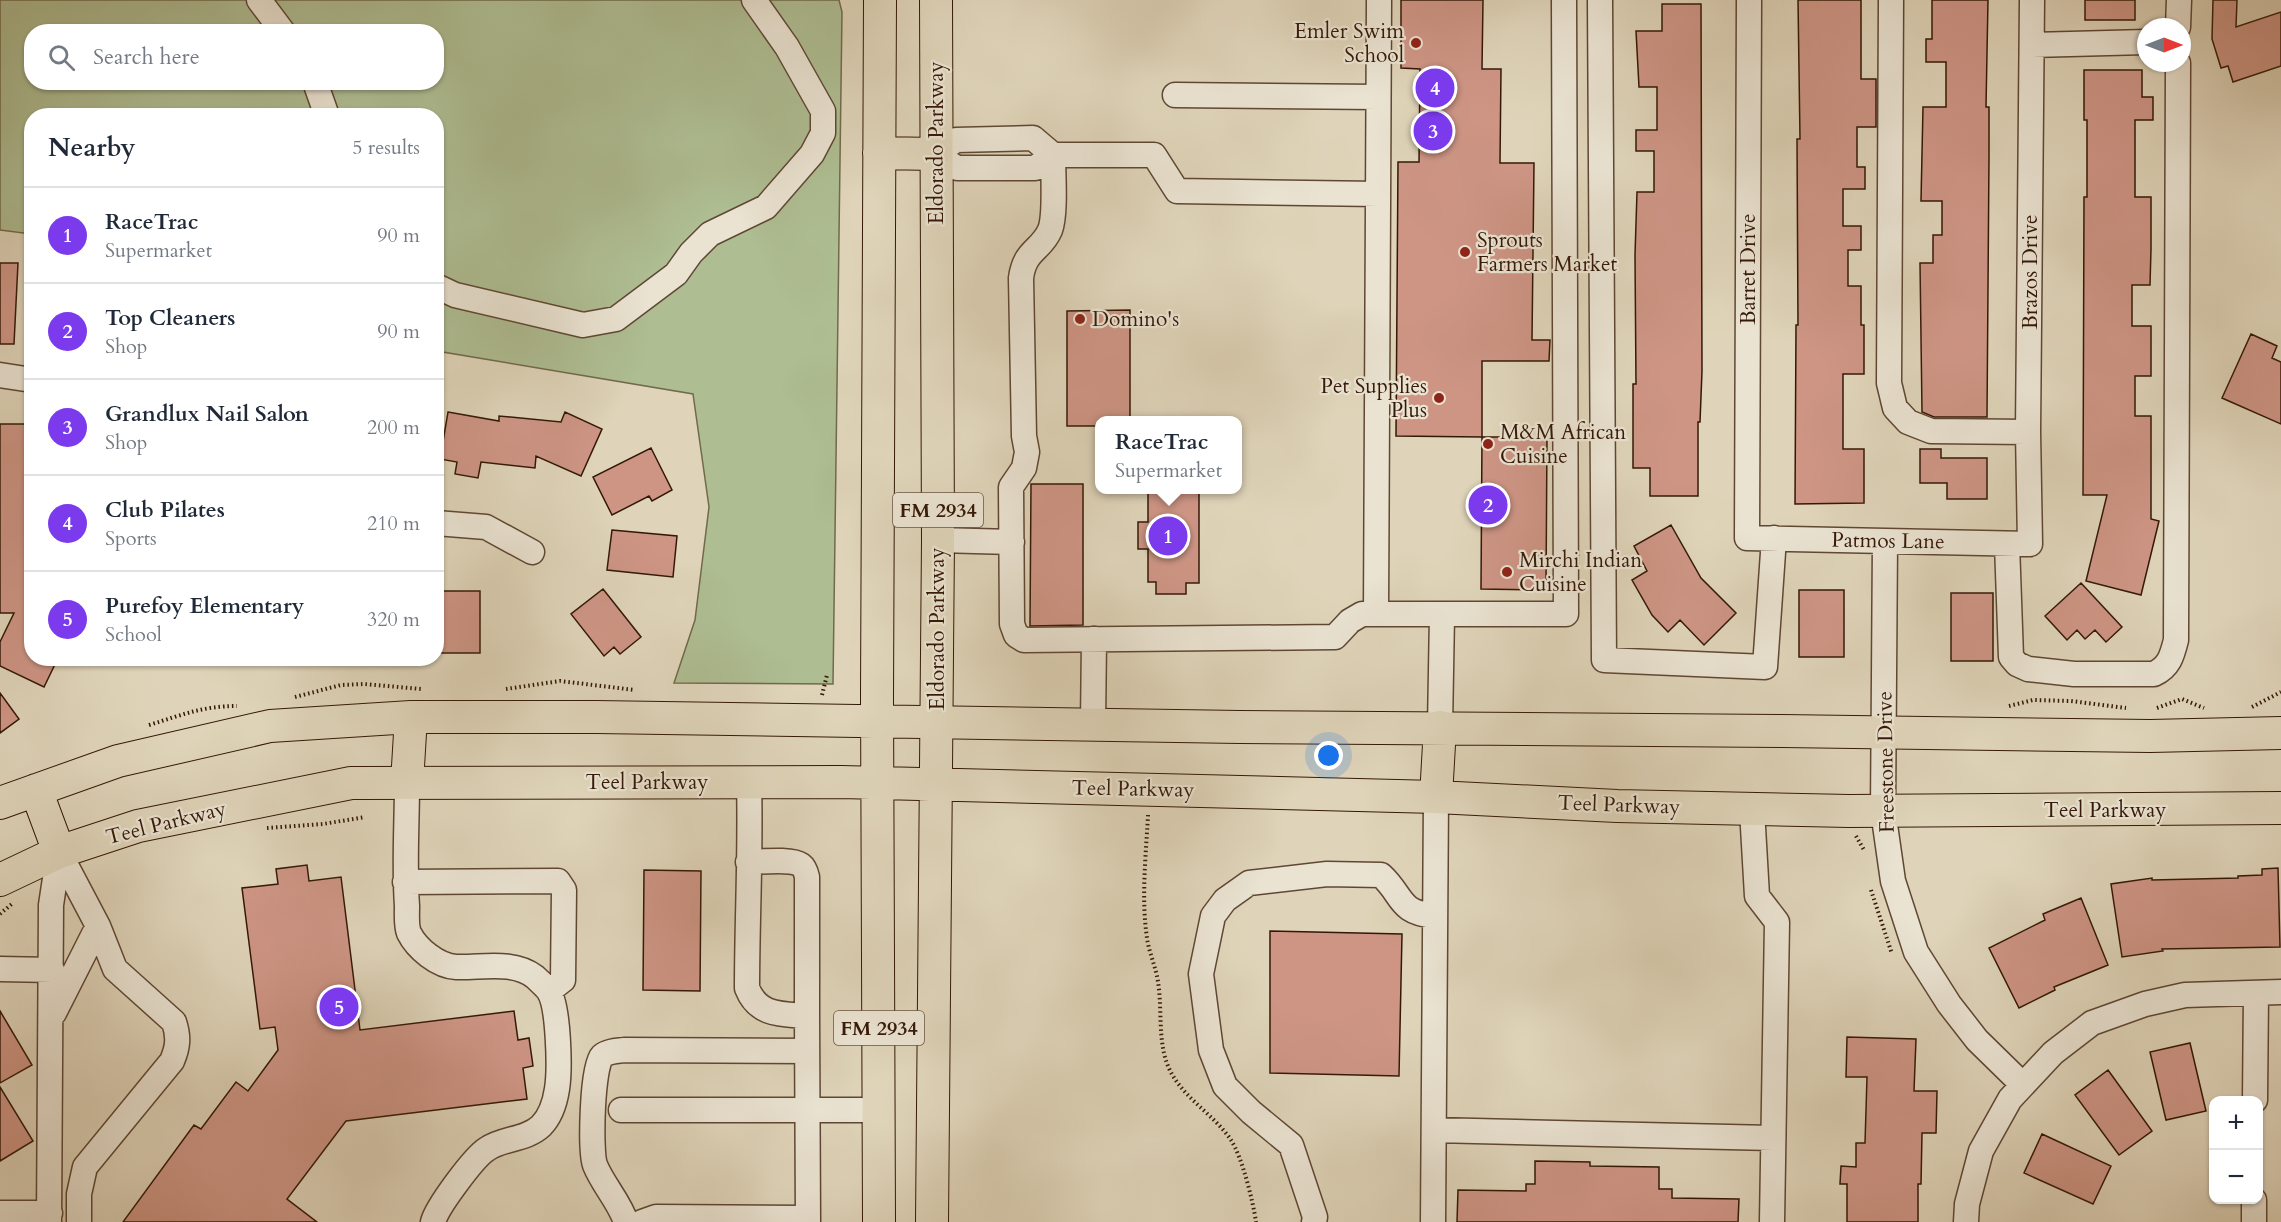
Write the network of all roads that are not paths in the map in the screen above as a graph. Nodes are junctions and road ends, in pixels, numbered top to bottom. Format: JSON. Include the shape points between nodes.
{"nodes":[{"id":1,"x":259,"y":0,"type":"edge"},
{"id":2,"x":754,"y":0,"type":"edge"},
{"id":3,"x":880,"y":0,"type":"edge"},
{"id":4,"x":936,"y":0,"type":"edge"},
{"id":5,"x":1379,"y":0,"type":"edge"},
{"id":6,"x":1564,"y":0,"type":"edge"},
{"id":7,"x":1600,"y":0,"type":"edge"},
{"id":8,"x":1749,"y":0,"type":"edge"},
{"id":9,"x":1892,"y":0,"type":"edge"},
{"id":10,"x":2032,"y":0,"type":"edge"},
{"id":11,"x":2179,"y":0,"type":"edge"},
{"id":12,"x":2178,"y":18,"type":"edge"},
{"id":13,"x":278,"y":24,"type":"edge"},
{"id":14,"x":2137,"y":42,"type":"edge"},
{"id":15,"x":2032,"y":45,"type":"junction"},
{"id":16,"x":2178,"y":72,"type":"edge"},
{"id":17,"x":318,"y":90,"type":"edge"},
{"id":18,"x":1175,"y":95,"type":"dead end"},
{"id":19,"x":1378,"y":97,"type":"junction"},
{"id":20,"x":324,"y":108,"type":"edge"},
{"id":21,"x":879,"y":153,"type":"junction"},
{"id":22,"x":935,"y":154,"type":"junction"},
{"id":23,"x":1053,"y":155,"type":"junction"},
{"id":24,"x":1378,"y":194,"type":"junction"},
{"id":25,"x":444,"y":290,"type":"edge"},
{"id":26,"x":0,"y":375,"type":"edge"},
{"id":27,"x":24,"y":379,"type":"edge"},
{"id":28,"x":2028,"y":432,"type":"junction"},
{"id":29,"x":444,"y":524,"type":"edge"},
{"id":30,"x":1747,"y":538,"type":"joint"},
{"id":31,"x":1774,"y":538,"type":"junction"},
{"id":32,"x":938,"y":540,"type":"junction"},
{"id":33,"x":1885,"y":541,"type":"junction"},
{"id":34,"x":1012,"y":542,"type":"junction"},
{"id":35,"x":2019,"y":544,"type":"junction"},
{"id":36,"x":531,"y":552,"type":"dead end"},
{"id":37,"x":1376,"y":614,"type":"junction"},
{"id":38,"x":1442,"y":615,"type":"junction"},
{"id":39,"x":1094,"y":639,"type":"junction"},
{"id":40,"x":411,"y":717,"type":"junction"},
{"id":41,"x":877,"y":721,"type":"junction"},
{"id":42,"x":936,"y":722,"type":"junction"},
{"id":43,"x":1093,"y":724,"type":"junction"},
{"id":44,"x":1440,"y":727,"type":"junction"},
{"id":45,"x":1884,"y":732,"type":"junction"},
{"id":46,"x":2281,"y":733,"type":"edge"},
{"id":47,"x":748,"y":782,"type":"junction"},
{"id":48,"x":406,"y":783,"type":"junction"},
{"id":49,"x":878,"y":783,"type":"junction"},
{"id":50,"x":936,"y":784,"type":"junction"},
{"id":51,"x":36,"y":790,"type":"junction"},
{"id":52,"x":1436,"y":797,"type":"junction"},
{"id":53,"x":0,"y":803,"type":"edge"},
{"id":54,"x":2281,"y":808,"type":"edge"},
{"id":55,"x":1752,"y":810,"type":"junction"},
{"id":56,"x":1883,"y":811,"type":"junction"},
{"id":57,"x":59,"y":852,"type":"junction"},
{"id":58,"x":748,"y":862,"type":"junction"},
{"id":59,"x":405,"y":882,"type":"junction"},
{"id":60,"x":8,"y":889,"type":"edge"},
{"id":61,"x":1435,"y":916,"type":"junction"},
{"id":62,"x":98,"y":926,"type":"junction"},
{"id":63,"x":0,"y":969,"type":"edge"},
{"id":64,"x":52,"y":970,"type":"junction"},
{"id":65,"x":549,"y":991,"type":"junction"},
{"id":66,"x":2281,"y":992,"type":"edge"},
{"id":67,"x":2256,"y":993,"type":"junction"},
{"id":68,"x":807,"y":1016,"type":"junction"},
{"id":69,"x":51,"y":1020,"type":"junction"},
{"id":70,"x":807,"y":1051,"type":"junction"},
{"id":71,"x":2023,"y":1085,"type":"junction"},
{"id":72,"x":2255,"y":1096,"type":"edge"},
{"id":73,"x":621,"y":1110,"type":"dead end"},
{"id":74,"x":807,"y":1110,"type":"junction"},
{"id":75,"x":879,"y":1110,"type":"junction"},
{"id":76,"x":1434,"y":1130,"type":"junction"},
{"id":77,"x":1772,"y":1138,"type":"junction"},
{"id":78,"x":2254,"y":1204,"type":"edge"},
{"id":79,"x":0,"y":1213,"type":"edge"},
{"id":80,"x":49,"y":1217,"type":"edge"},
{"id":81,"x":808,"y":1220,"type":"edge"},
{"id":82,"x":79,"y":1222,"type":"edge"},
{"id":83,"x":433,"y":1222,"type":"edge"},
{"id":84,"x":626,"y":1222,"type":"edge"},
{"id":85,"x":642,"y":1222,"type":"edge"},
{"id":86,"x":879,"y":1222,"type":"edge"},
{"id":87,"x":932,"y":1222,"type":"edge"},
{"id":88,"x":1314,"y":1222,"type":"edge"},
{"id":89,"x":1433,"y":1222,"type":"edge"},
{"id":90,"x":1772,"y":1222,"type":"edge"},
{"id":91,"x":1966,"y":1222,"type":"edge"},
{"id":92,"x":2254,"y":1222,"type":"edge"}],
"edges":[{"from":1,"to":13,"type":"street"},
{"from":2,"to":25,"type":"street","via":[[787,46],[823,111],[823,133],[812,154],[766,207],[710,234],[676,274],[615,319],[583,325]]},
{"from":3,"to":21,"type":"main road","number":"FM 2934"},
{"from":4,"to":22,"type":"main road","name":"Eldorado Parkway","number":"FM 2934"},
{"from":5,"to":19,"type":"street"},
{"from":6,"to":38,"type":"street","via":[[1566,614]]},
{"from":7,"to":31,"type":"street","via":[[1604,660],[1765,667]]},
{"from":8,"to":30,"type":"street","name":"Barret Drive"},
{"from":9,"to":28,"type":"street","via":[[1889,383],[1896,408],[1908,422],[1931,431]]},
{"from":10,"to":15,"type":"street","name":"Brazos Drive"},
{"from":11,"to":12,"type":"street"},
{"from":14,"to":15,"type":"street"},
{"from":15,"to":28,"type":"street","name":"Brazos Drive"},
{"from":16,"to":35,"type":"street","name":"Brazos Drive","via":[[2176,640],[2172,659],[2154,674],[2074,674],[2028,669],[2017,664],[2011,657]]},
{"from":17,"to":20,"type":"street"},
{"from":18,"to":19,"type":"street"},
{"from":19,"to":24,"type":"street"},
{"from":21,"to":22,"type":"main road"},
{"from":21,"to":41,"type":"main road","number":"FM 2934"},
{"from":22,"to":23,"type":"street","via":[[957,168],[1035,168]]},
{"from":22,"to":32,"type":"main road","name":"Eldorado Parkway","number":"FM 2934"},
{"from":23,"to":24,"type":"street","via":[[1154,154],[1177,191]]},
{"from":23,"to":34,"type":"street","via":[[1051,229],[1030,253],[1021,278],[1027,452],[1024,468],[1011,487]]},
{"from":24,"to":37,"type":"street"},
{"from":26,"to":27,"type":"street"},
{"from":28,"to":35,"type":"street","name":"Brazos Drive"},
{"from":29,"to":36,"type":"street","via":[[486,527]]},
{"from":30,"to":31,"type":"street","name":"Patmos Lane"},
{"from":31,"to":33,"type":"street","name":"Patmos Lane"},
{"from":32,"to":34,"type":"street"},
{"from":32,"to":42,"type":"main road","name":"Eldorado Parkway","number":"FM 2934"},
{"from":33,"to":35,"type":"street","name":"Patmos Lane"},
{"from":33,"to":45,"type":"street","name":"Freestone Drive"},
{"from":34,"to":39,"type":"street","via":[[1012,624],[1016,635],[1024,640]]},
{"from":37,"to":38,"type":"street"},
{"from":37,"to":39,"type":"street","via":[[1358,615],[1335,637]]},
{"from":38,"to":44,"type":"street"},
{"from":39,"to":43,"type":"street"},
{"from":40,"to":41,"type":"main road"},
{"from":40,"to":48,"type":"main road"},
{"from":40,"to":51,"type":"main road","via":[[270,726],[118,761]]},
{"from":41,"to":42,"type":"main road"},
{"from":41,"to":49,"type":"main road","number":"FM 2934"},
{"from":42,"to":43,"type":"main road"},
{"from":42,"to":50,"type":"main road","name":"Eldorado Parkway","number":"FM 2934"},
{"from":43,"to":44,"type":"main road"},
{"from":44,"to":45,"type":"main road"},
{"from":44,"to":52,"type":"main road"},
{"from":45,"to":46,"type":"main road","via":[[2150,736]]},
{"from":45,"to":56,"type":"street","name":"Freestone Drive"},
{"from":47,"to":48,"type":"main road","name":"Teel Parkway"},
{"from":47,"to":49,"type":"main road","name":"Teel Parkway"},
{"from":47,"to":58,"type":"street"},
{"from":48,"to":57,"type":"main road","name":"Teel Parkway","via":[[351,783],[138,826]]},
{"from":48,"to":59,"type":"street"},
{"from":49,"to":50,"type":"main road","name":"Teel Parkway"},
{"from":49,"to":75,"type":"main road","number":"FM 2934"},
{"from":50,"to":52,"type":"main road","name":"Teel Parkway"},
{"from":50,"to":87,"type":"main road","name":"Eldorado Parkway","number":"FM 2934"},
{"from":51,"to":53,"type":"main road"},
{"from":51,"to":57,"type":"main road"},
{"from":52,"to":55,"type":"main road","name":"Teel Parkway"},
{"from":52,"to":61,"type":"street"},
{"from":54,"to":56,"type":"main road","name":"Teel Parkway"},
{"from":55,"to":56,"type":"main road","name":"Teel Parkway"},
{"from":55,"to":77,"type":"street","via":[[1757,896],[1777,922]]},
{"from":56,"to":71,"type":"street","name":"Freestone Drive","via":[[1893,881],[1916,952],[1977,1040]]},
{"from":57,"to":60,"type":"main road","name":"Teel Parkway"},
{"from":57,"to":62,"type":"street"},
{"from":57,"to":64,"type":"street","via":[[51,905]]},
{"from":58,"to":68,"type":"street","via":[[747,988],[752,1000],[764,1010]]},
{"from":58,"to":68,"type":"street","via":[[792,862],[805,869]]},
{"from":59,"to":65,"type":"street","via":[[409,932],[425,953],[452,967],[522,969]]},
{"from":59,"to":65,"type":"street","via":[[558,881],[564,890],[563,980]]},
{"from":61,"to":76,"type":"street"},
{"from":61,"to":88,"type":"street","via":[[1418,915],[1406,907],[1381,875],[1327,874],[1249,883],[1224,900],[1213,916],[1201,974],[1211,1050],[1225,1086],[1291,1145]]},
{"from":62,"to":69,"type":"street"},
{"from":62,"to":82,"type":"street","via":[[115,969],[174,1022],[177,1050],[159,1078],[85,1167],[79,1194]]},
{"from":63,"to":64,"type":"street"},
{"from":64,"to":69,"type":"street"},
{"from":65,"to":83,"type":"street","via":[[557,1029],[557,1088],[552,1108],[541,1126],[528,1135],[485,1150],[458,1182]]},
{"from":66,"to":67,"type":"street"},
{"from":67,"to":71,"type":"street","via":[[2185,994],[2092,1023],[2053,1053]]},
{"from":67,"to":72,"type":"street"},
{"from":68,"to":70,"type":"street"},
{"from":69,"to":80,"type":"street"},
{"from":70,"to":74,"type":"street"},
{"from":70,"to":84,"type":"street","via":[[624,1050],[603,1056],[596,1065],[594,1087],[594,1161]]},
{"from":71,"to":91,"type":"street","via":[[2010,1099],[1981,1151],[1966,1204]]},
{"from":73,"to":74,"type":"street"},
{"from":74,"to":75,"type":"street"},
{"from":74,"to":81,"type":"street"},
{"from":75,"to":86,"type":"main road","number":"FM 2934"},
{"from":76,"to":77,"type":"street"},
{"from":76,"to":89,"type":"street"},
{"from":77,"to":90,"type":"street"},
{"from":78,"to":92,"type":"street"},
{"from":79,"to":80,"type":"street"},
{"from":81,"to":85,"type":"street","via":[[656,1217]]}]}
